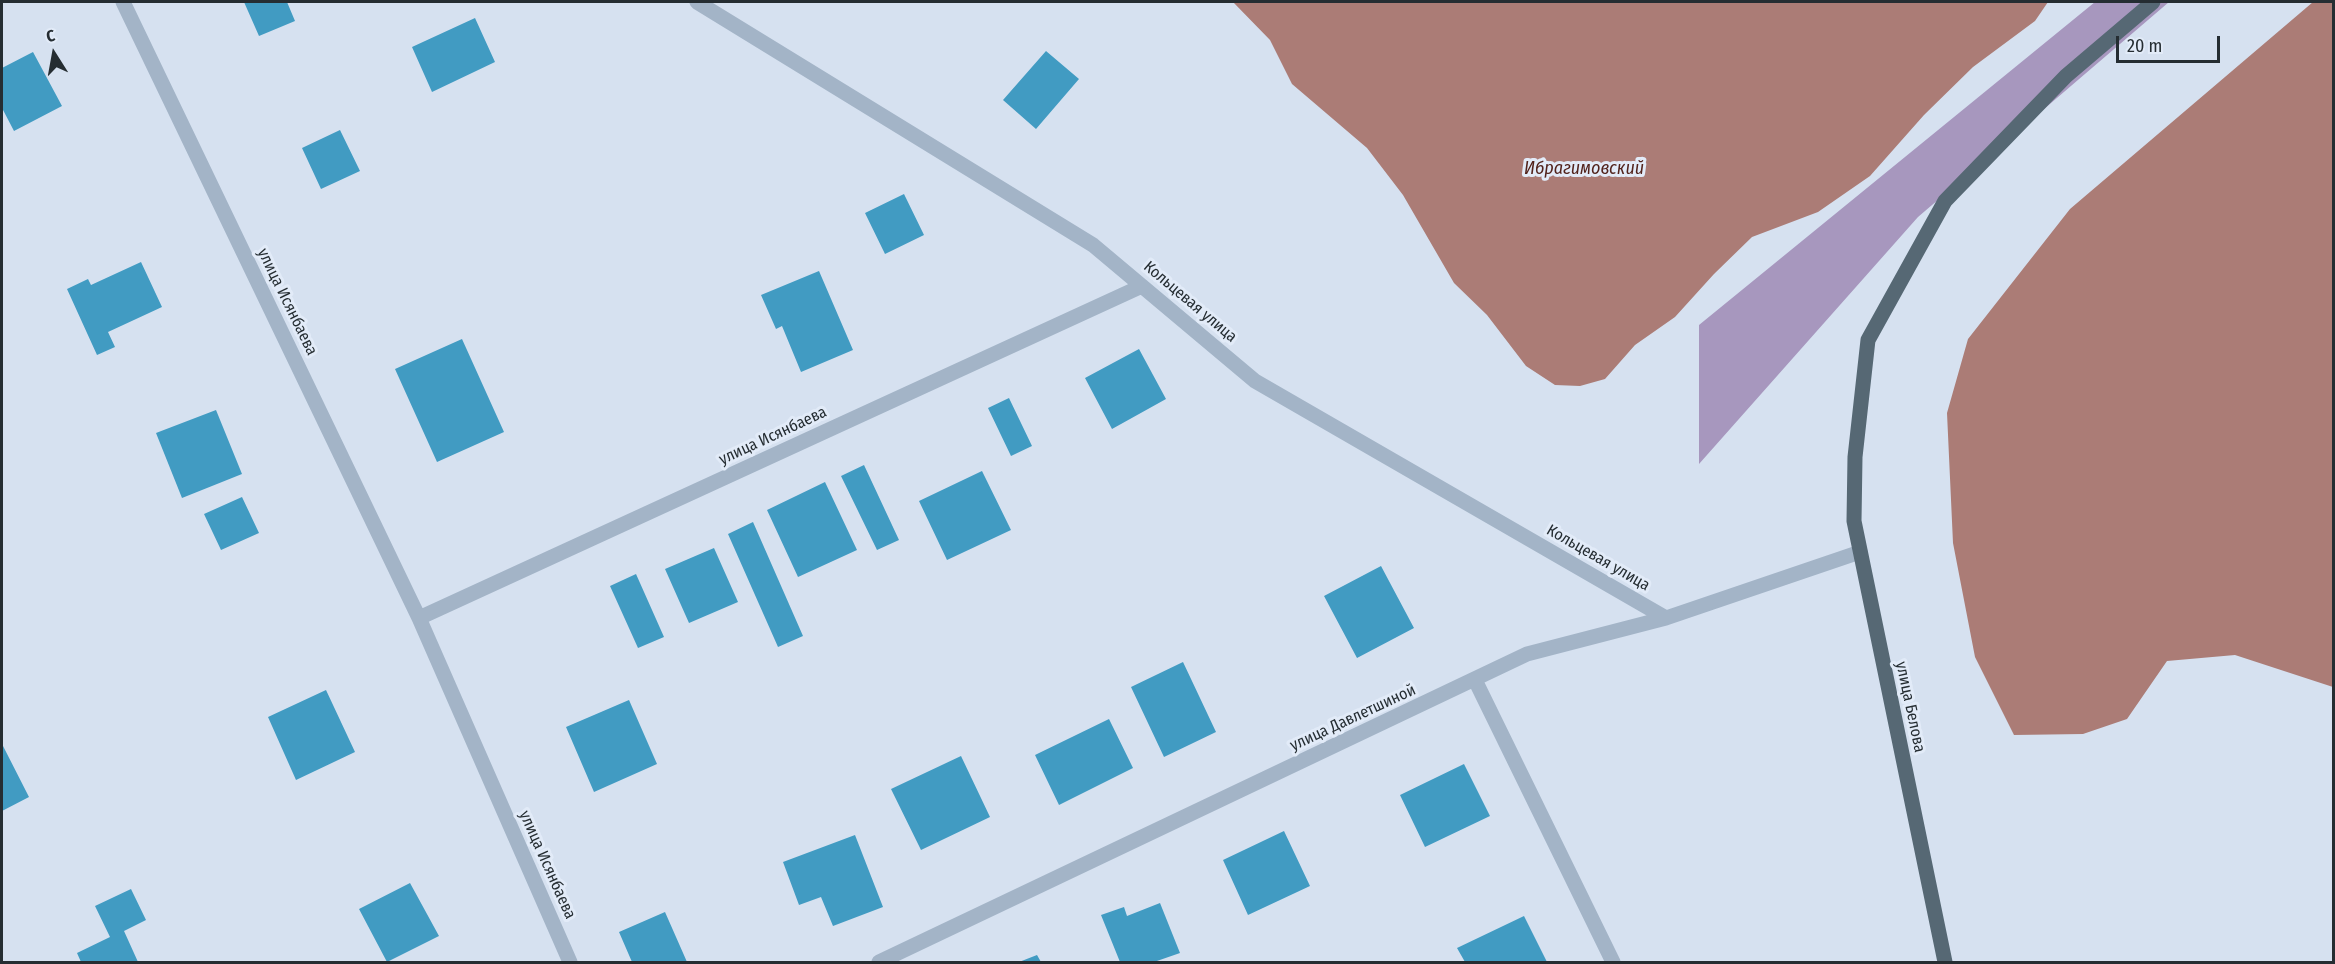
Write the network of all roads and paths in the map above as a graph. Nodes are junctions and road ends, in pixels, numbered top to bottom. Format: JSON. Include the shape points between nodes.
{"nodes":[{"id":1,"x":123,"y":2,"type":"edge"},
{"id":2,"x":697,"y":2,"type":"edge"},
{"id":3,"x":2153,"y":2,"type":"edge"},
{"id":4,"x":1142,"y":286,"type":"junction"},
{"id":5,"x":1860,"y":552,"type":"junction"},
{"id":6,"x":419,"y":618,"type":"junction"},
{"id":7,"x":1666,"y":618,"type":"junction"},
{"id":8,"x":1475,"y":680,"type":"junction"},
{"id":9,"x":570,"y":963,"type":"edge"},
{"id":10,"x":879,"y":963,"type":"edge"},
{"id":11,"x":1612,"y":963,"type":"edge"},
{"id":12,"x":1945,"y":963,"type":"edge"}],
"edges":[{"from":1,"to":6,"type":"street","name":"улица Исянбаева"},
{"from":2,"to":4,"type":"street","name":"Кольцевая улица","via":[[1093,245]]},
{"from":3,"to":5,"type":"main road","name":"улица Белова","via":[[2066,76],[1945,201],[1868,340],[1855,457],[1854,521]]},
{"from":4,"to":6,"type":"street","name":"улица Исянбаева"},
{"from":4,"to":7,"type":"street","name":"Кольцевая улица","via":[[1255,381]]},
{"from":5,"to":7,"type":"street","name":"улица Давлетшиной"},
{"from":5,"to":12,"type":"main road","name":"улица Белова"},
{"from":6,"to":9,"type":"street","name":"улица Исянбаева"},
{"from":7,"to":8,"type":"street","name":"улица Давлетшиной","via":[[1527,654]]},
{"from":8,"to":10,"type":"street","name":"улица Давлетшиной"},
{"from":8,"to":11,"type":"street"}]}
